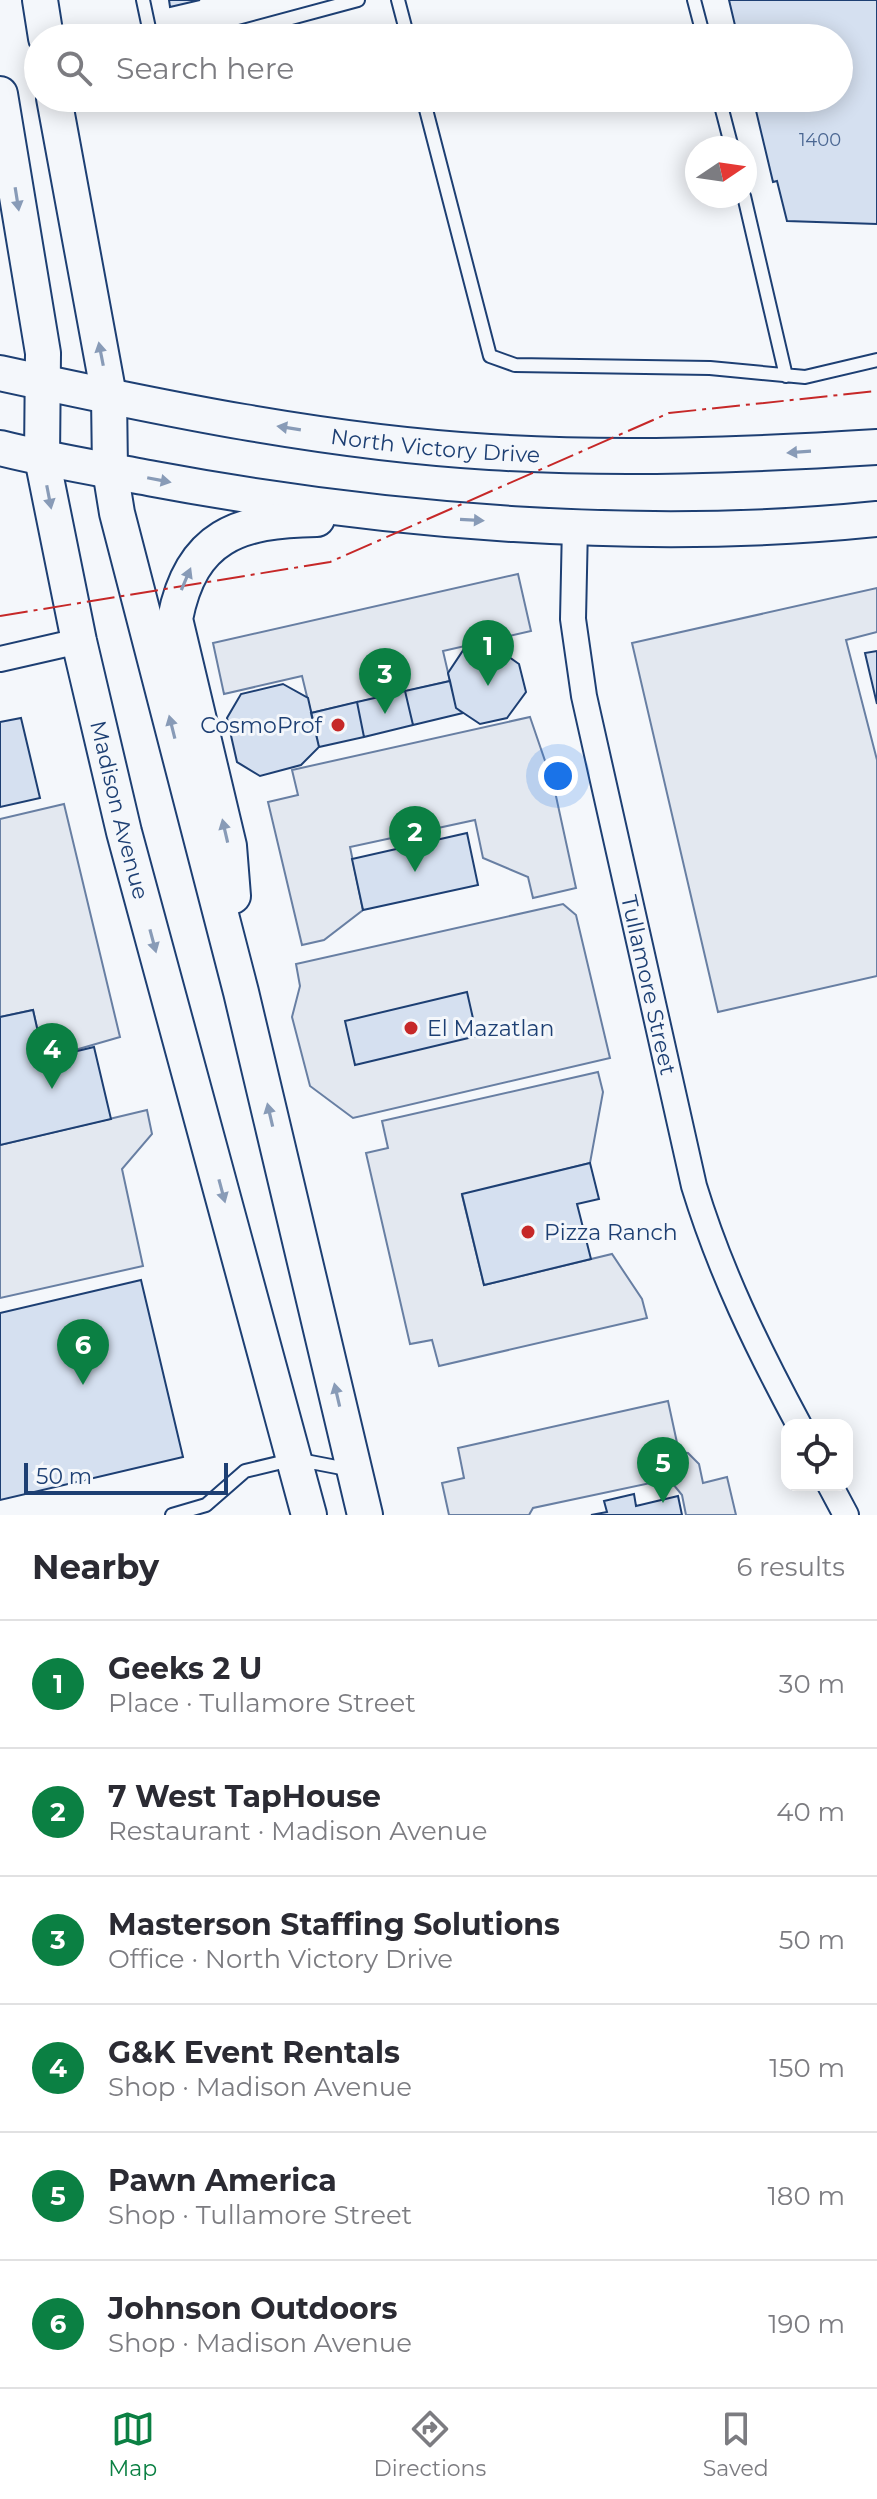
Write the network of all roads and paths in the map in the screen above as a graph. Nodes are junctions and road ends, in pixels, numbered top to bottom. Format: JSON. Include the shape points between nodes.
{"nodes":[{"id":1,"x":40,"y":0,"type":"edge"},
{"id":2,"x":143,"y":0,"type":"edge"},
{"id":3,"x":358,"y":0,"type":"edge"},
{"id":4,"x":398,"y":0,"type":"edge"},
{"id":5,"x":694,"y":0,"type":"edge"},
{"id":6,"x":320,"y":6,"type":"edge"},
{"id":7,"x":44,"y":24,"type":"edge"},
{"id":8,"x":148,"y":24,"type":"edge"},
{"id":9,"x":262,"y":24,"type":"edge"},
{"id":10,"x":404,"y":24,"type":"edge"},
{"id":11,"x":700,"y":24,"type":"edge"},
{"id":12,"x":0,"y":94,"type":"edge"},
{"id":13,"x":57,"y":112,"type":"edge"},
{"id":14,"x":427,"y":112,"type":"edge"},
{"id":15,"x":723,"y":112,"type":"edge"},
{"id":16,"x":729,"y":136,"type":"edge"},
{"id":17,"x":747,"y":208,"type":"edge"},
{"id":18,"x":877,"y":360,"type":"edge"},
{"id":19,"x":0,"y":373,"type":"edge"},
{"id":20,"x":786,"y":376,"type":"junction"},
{"id":21,"x":43,"y":382,"type":"junction"},
{"id":22,"x":109,"y":396,"type":"junction"},
{"id":23,"x":877,"y":447,"type":"edge"},
{"id":24,"x":0,"y":448,"type":"edge"},
{"id":25,"x":42,"y":458,"type":"junction"},
{"id":26,"x":110,"y":470,"type":"junction"},
{"id":27,"x":877,"y":501,"type":"edge"},
{"id":28,"x":424,"y":517,"type":"junction"},
{"id":29,"x":877,"y":519,"type":"edge"},
{"id":30,"x":575,"y":525,"type":"junction"},
{"id":31,"x":721,"y":528,"type":"junction"},
{"id":32,"x":79,"y":641,"type":"junction"},
{"id":33,"x":0,"y":659,"type":"edge"},
{"id":34,"x":241,"y":992,"type":"junction"},
{"id":35,"x":796,"y":1419,"type":"edge"},
{"id":36,"x":295,"y":1459,"type":"junction"},
{"id":37,"x":355,"y":1471,"type":"junction"},
{"id":38,"x":833,"y":1491,"type":"edge"},
{"id":39,"x":208,"y":1510,"type":"edge"},
{"id":40,"x":172,"y":1515,"type":"edge"},
{"id":41,"x":309,"y":1515,"type":"edge"},
{"id":42,"x":365,"y":1515,"type":"edge"},
{"id":43,"x":846,"y":1515,"type":"edge"}],
"edges":[{"from":1,"to":7,"type":"main road"},
{"from":2,"to":8,"type":"lane"},
{"from":3,"to":6,"type":"lane"},
{"from":4,"to":10,"type":"lane"},
{"from":5,"to":11,"type":"lane"},
{"from":6,"to":9,"type":"lane"},
{"from":12,"to":21,"type":"main road","name":"Madison Avenue","one_way":true,"via":[[43,353]]},
{"from":22,"to":13,"type":"main road","one_way":true},
{"from":14,"to":20,"type":"lane","via":[[490,356],[515,365],[710,368]]},
{"from":15,"to":16,"type":"lane"},
{"from":17,"to":20,"type":"lane"},
{"from":18,"to":20,"type":"lane","via":[[805,377]]},
{"from":19,"to":21,"type":"main road","name":"North Victory Drive"},
{"from":21,"to":22,"type":"main road","name":"North Victory Drive"},
{"from":21,"to":25,"type":"main road","name":"Madison Avenue"},
{"from":23,"to":22,"type":"main road","name":"North Victory Drive","one_way":true,"via":[[653,456],[488,452],[353,438]]},
{"from":22,"to":26,"type":"main road"},
{"from":24,"to":25,"type":"main road"},
{"from":25,"to":26,"type":"main road"},
{"from":25,"to":32,"type":"main road","name":"Madison Avenue","one_way":true},
{"from":26,"to":28,"type":"main road","one_way":true,"via":[[241,495]]},
{"from":34,"to":26,"type":"main road","one_way":true},
{"from":27,"to":31,"type":"main road"},
{"from":28,"to":30,"type":"main road","one_way":true},
{"from":34,"to":28,"type":"main road","one_way":true,"via":[[229,846],[175,619],[181,588],[200,555],[252,525]]},
{"from":29,"to":31,"type":"main road"},
{"from":30,"to":31,"type":"main road"},
{"from":30,"to":35,"type":"street","name":"Tullamore Street","via":[[573,619],[584,696],[694,1186],[712,1248]]},
{"from":32,"to":33,"type":"street"},
{"from":32,"to":36,"type":"main road","name":"Madison Avenue","one_way":true,"via":[[124,832]]},
{"from":37,"to":34,"type":"main road","one_way":true},
{"from":36,"to":37,"type":"lane"},
{"from":36,"to":39,"type":"lane","via":[[245,1471]]},
{"from":36,"to":41,"type":"main road","name":"Madison Avenue"},
{"from":37,"to":42,"type":"main road"},
{"from":38,"to":43,"type":"street"},
{"from":39,"to":40,"type":"lane"}]}
